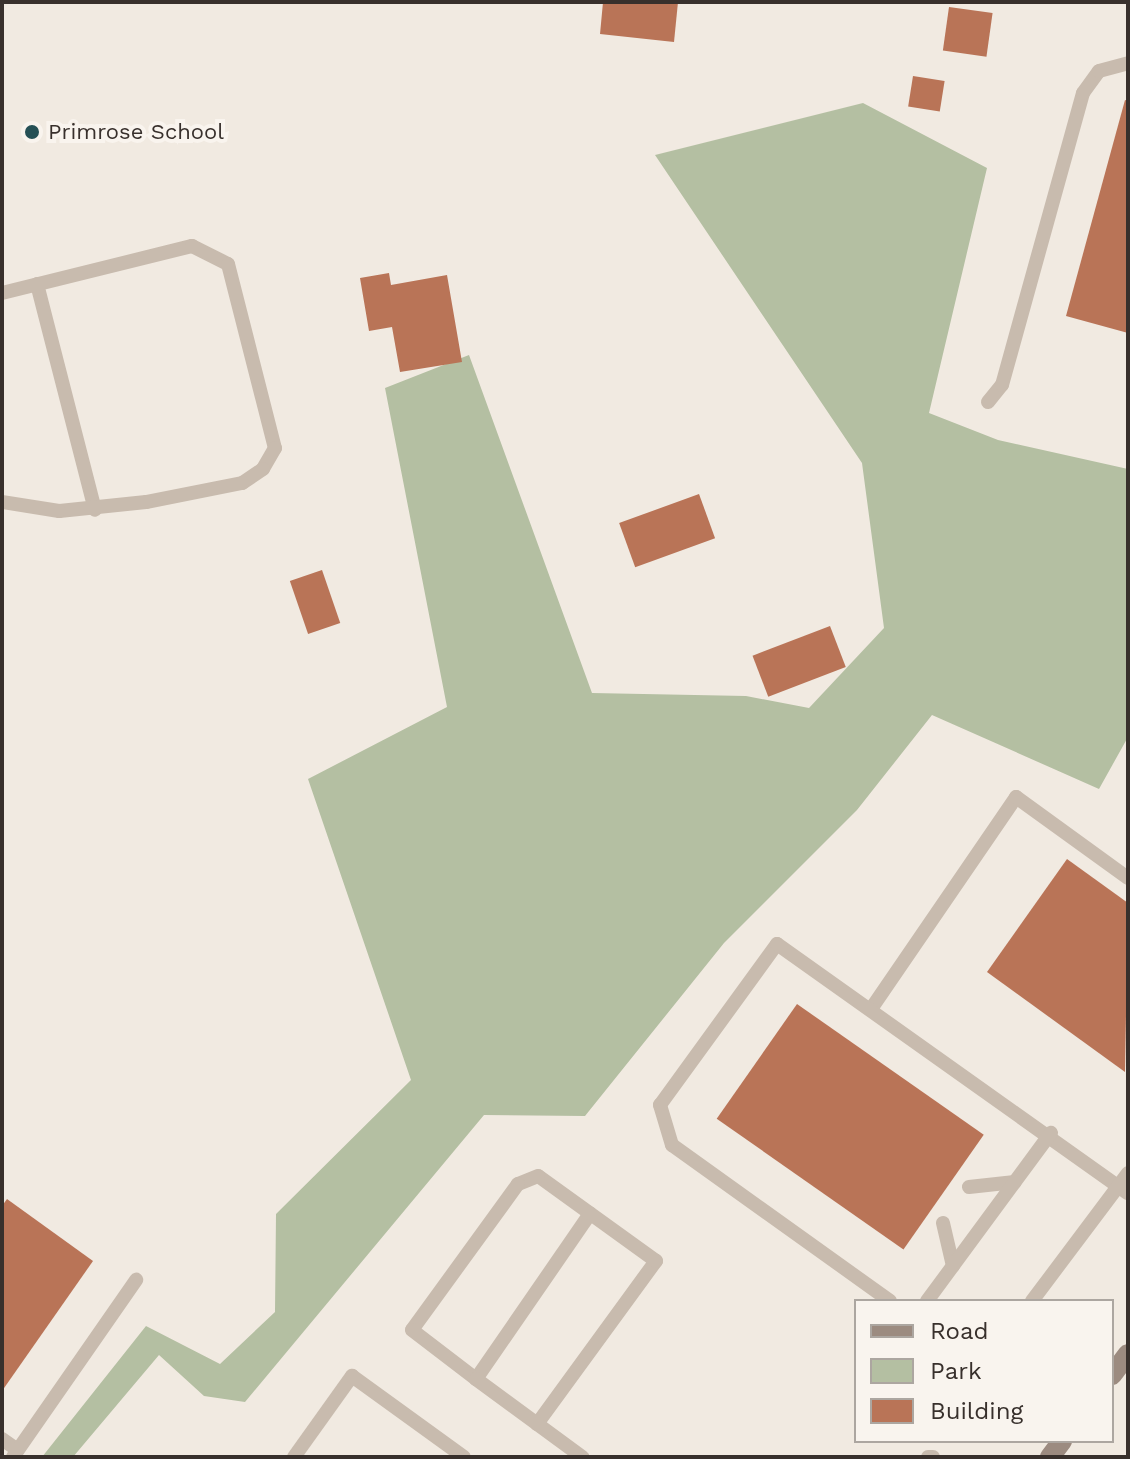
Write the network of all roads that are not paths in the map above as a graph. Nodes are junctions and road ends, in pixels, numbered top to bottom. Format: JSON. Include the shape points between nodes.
{"nodes":[{"id":1,"x":1128,"y":63,"type":"edge"},
{"id":2,"x":37,"y":284,"type":"junction"},
{"id":3,"x":2,"y":293,"type":"edge"},
{"id":4,"x":988,"y":402,"type":"dead end"},
{"id":5,"x":2,"y":502,"type":"edge"},
{"id":6,"x":95,"y":510,"type":"junction"},
{"id":7,"x":1128,"y":878,"type":"edge"},
{"id":8,"x":871,"y":1009,"type":"junction"},
{"id":9,"x":1051,"y":1133,"type":"junction"},
{"id":10,"x":1128,"y":1173,"type":"edge"},
{"id":11,"x":1015,"y":1182,"type":"junction"},
{"id":12,"x":969,"y":1187,"type":"dead end"},
{"id":13,"x":1123,"y":1190,"type":"edge"},
{"id":14,"x":590,"y":1214,"type":"junction"},
{"id":15,"x":943,"y":1223,"type":"dead end"},
{"id":16,"x":953,"y":1266,"type":"junction"},
{"id":17,"x":136,"y":1280,"type":"dead end"},
{"id":18,"x":887,"y":1299,"type":"edge"},
{"id":19,"x":928,"y":1299,"type":"edge"},
{"id":20,"x":1034,"y":1299,"type":"edge"},
{"id":21,"x":1128,"y":1354,"type":"edge"},
{"id":22,"x":1114,"y":1372,"type":"edge"},
{"id":23,"x":476,"y":1379,"type":"junction"},
{"id":24,"x":537,"y":1424,"type":"junction"},
{"id":25,"x":2,"y":1439,"type":"edge"},
{"id":26,"x":16,"y":1454,"type":"edge"},
{"id":27,"x":294,"y":1457,"type":"edge"},
{"id":28,"x":464,"y":1457,"type":"edge"},
{"id":29,"x":582,"y":1457,"type":"edge"}],
"edges":[{"from":1,"to":4,"type":"lane","via":[[1099,71],[1083,93],[1002,385]]},
{"from":2,"to":3,"type":"lane"},
{"from":2,"to":6,"type":"lane"},
{"from":2,"to":6,"type":"lane","via":[[192,246],[228,264],[275,448],[263,469],[242,483]]},
{"from":5,"to":6,"type":"lane"},
{"from":7,"to":8,"type":"lane","via":[[1016,797]]},
{"from":8,"to":9,"type":"lane"},
{"from":8,"to":18,"type":"lane","via":[[777,944],[660,1105],[672,1145]]},
{"from":9,"to":11,"type":"lane"},
{"from":9,"to":13,"type":"lane"},
{"from":10,"to":13,"type":"lane"},
{"from":11,"to":12,"type":"lane"},
{"from":11,"to":16,"type":"lane"},
{"from":13,"to":20,"type":"lane"},
{"from":14,"to":23,"type":"lane"},
{"from":14,"to":23,"type":"lane","via":[[538,1176],[518,1184],[412,1330]]},
{"from":14,"to":24,"type":"lane","via":[[656,1261]]},
{"from":15,"to":16,"type":"lane"},
{"from":16,"to":19,"type":"lane"},
{"from":17,"to":26,"type":"lane"},
{"from":21,"to":22,"type":"street"},
{"from":23,"to":24,"type":"lane"},
{"from":24,"to":29,"type":"lane"},
{"from":25,"to":26,"type":"lane"},
{"from":27,"to":28,"type":"lane","via":[[352,1376]]}]}
